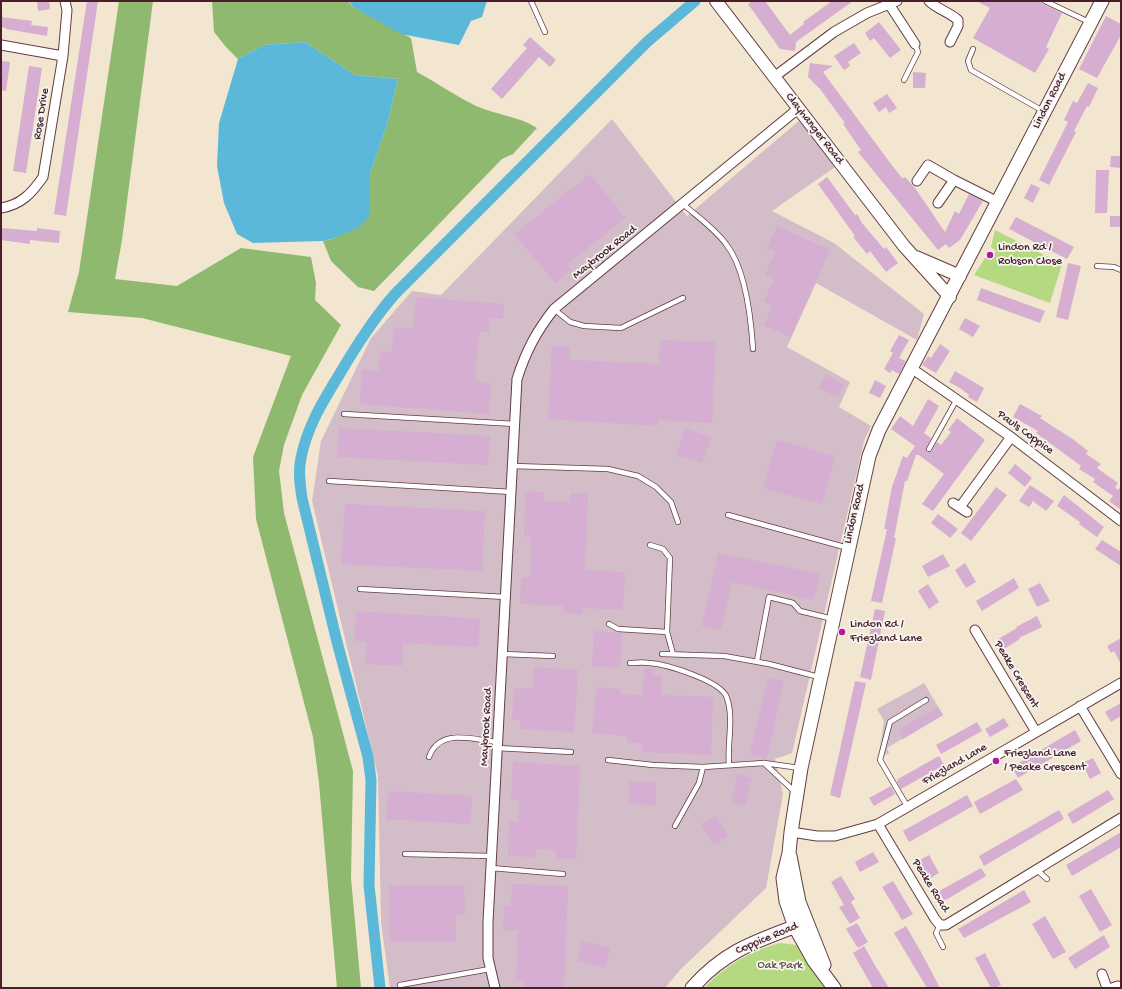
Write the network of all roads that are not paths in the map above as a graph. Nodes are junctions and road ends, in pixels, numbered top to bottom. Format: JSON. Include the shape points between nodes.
{"nodes":[{"id":1,"x":65,"y":1,"type":"edge"},
{"id":2,"x":532,"y":1,"type":"edge"},
{"id":3,"x":929,"y":1,"type":"edge"},
{"id":4,"x":1045,"y":1,"type":"edge"},
{"id":5,"x":1102,"y":1,"type":"edge"},
{"id":6,"x":716,"y":2,"type":"edge"},
{"id":7,"x":888,"y":3,"type":"edge"},
{"id":8,"x":1090,"y":23,"type":"junction"},
{"id":9,"x":544,"y":32,"type":"dead end"},
{"id":10,"x":950,"y":42,"type":"dead end"},
{"id":11,"x":915,"y":44,"type":"joint"},
{"id":12,"x":1,"y":45,"type":"edge"},
{"id":13,"x":973,"y":49,"type":"dead end"},
{"id":14,"x":63,"y":56,"type":"junction"},
{"id":15,"x":774,"y":77,"type":"junction"},
{"id":16,"x":904,"y":80,"type":"dead end"},
{"id":17,"x":799,"y":108,"type":"junction"},
{"id":18,"x":1044,"y":112,"type":"junction"},
{"id":19,"x":954,"y":180,"type":"junction"},
{"id":20,"x":917,"y":181,"type":"dead end"},
{"id":21,"x":998,"y":202,"type":"junction"},
{"id":22,"x":938,"y":204,"type":"dead end"},
{"id":23,"x":684,"y":205,"type":"junction"},
{"id":24,"x":1,"y":208,"type":"edge"},
{"id":25,"x":913,"y":256,"type":"junction"},
{"id":26,"x":1097,"y":266,"type":"dead end"},
{"id":27,"x":1121,"y":270,"type":"edge"},
{"id":28,"x":960,"y":276,"type":"junction"},
{"id":29,"x":950,"y":297,"type":"junction"},
{"id":30,"x":683,"y":298,"type":"dead end"},
{"id":31,"x":554,"y":308,"type":"junction"},
{"id":32,"x":753,"y":349,"type":"dead end"},
{"id":33,"x":911,"y":368,"type":"junction"},
{"id":34,"x":957,"y":399,"type":"junction"},
{"id":35,"x":344,"y":414,"type":"dead end"},
{"id":36,"x":515,"y":424,"type":"junction"},
{"id":37,"x":1011,"y":437,"type":"junction"},
{"id":38,"x":929,"y":450,"type":"dead end"},
{"id":39,"x":513,"y":466,"type":"junction"},
{"id":40,"x":329,"y":481,"type":"dead end"},
{"id":41,"x":512,"y":492,"type":"junction"},
{"id":42,"x":960,"y":507,"type":"dead end"},
{"id":43,"x":728,"y":515,"type":"dead end"},
{"id":44,"x":1121,"y":521,"type":"edge"},
{"id":45,"x":678,"y":522,"type":"dead end"},
{"id":46,"x":650,"y":545,"type":"dead end"},
{"id":47,"x":848,"y":548,"type":"junction"},
{"id":48,"x":360,"y":589,"type":"dead end"},
{"id":49,"x":506,"y":597,"type":"junction"},
{"id":50,"x":833,"y":619,"type":"junction"},
{"id":51,"x":610,"y":624,"type":"dead end"},
{"id":52,"x":975,"y":630,"type":"dead end"},
{"id":53,"x":667,"y":632,"type":"junction"},
{"id":54,"x":503,"y":654,"type":"junction"},
{"id":55,"x":662,"y":654,"type":"dead end"},
{"id":56,"x":673,"y":654,"type":"junction"},
{"id":57,"x":553,"y":656,"type":"dead end"},
{"id":58,"x":756,"y":661,"type":"junction"},
{"id":59,"x":630,"y":663,"type":"dead end"},
{"id":60,"x":820,"y":678,"type":"junction"},
{"id":61,"x":1121,"y":682,"type":"edge"},
{"id":62,"x":926,"y":700,"type":"dead end"},
{"id":63,"x":1080,"y":706,"type":"junction"},
{"id":64,"x":1036,"y":732,"type":"junction"},
{"id":65,"x":498,"y":745,"type":"junction"},
{"id":66,"x":571,"y":752,"type":"dead end"},
{"id":67,"x":429,"y":758,"type":"dead end"},
{"id":68,"x":608,"y":760,"type":"dead end"},
{"id":69,"x":764,"y":763,"type":"junction"},
{"id":70,"x":729,"y":765,"type":"junction"},
{"id":71,"x":703,"y":767,"type":"junction"},
{"id":72,"x":801,"y":768,"type":"junction"},
{"id":73,"x":1121,"y":774,"type":"edge"},
{"id":74,"x":796,"y":793,"type":"junction"},
{"id":75,"x":907,"y":806,"type":"junction"},
{"id":76,"x":1121,"y":818,"type":"edge"},
{"id":77,"x":878,"y":824,"type":"junction"},
{"id":78,"x":676,"y":826,"type":"dead end"},
{"id":79,"x":791,"y":832,"type":"junction"},
{"id":80,"x":405,"y":854,"type":"dead end"},
{"id":81,"x":491,"y":856,"type":"junction"},
{"id":82,"x":491,"y":868,"type":"junction"},
{"id":83,"x":1036,"y":869,"type":"junction"},
{"id":84,"x":563,"y":874,"type":"dead end"},
{"id":85,"x":1047,"y":879,"type":"dead end"},
{"id":86,"x":801,"y":924,"type":"junction"},
{"id":87,"x":940,"y":925,"type":"junction"},
{"id":88,"x":943,"y":947,"type":"dead end"},
{"id":89,"x":490,"y":969,"type":"junction"},
{"id":90,"x":1102,"y":974,"type":"dead end"},
{"id":91,"x":831,"y":983,"type":"edge"},
{"id":92,"x":400,"y":985,"type":"dead end"},
{"id":93,"x":496,"y":988,"type":"edge"},
{"id":94,"x":692,"y":988,"type":"edge"},
{"id":95,"x":1107,"y":988,"type":"edge"}],
"edges":[{"from":1,"to":14,"type":"street","name":"Rose Drive","via":[[67,10]]},
{"from":2,"to":9,"type":"lane"},
{"from":3,"to":10,"type":"street","via":[[958,20],[958,26]]},
{"from":4,"to":8,"type":"lane"},
{"from":5,"to":8,"type":"main road","name":"Lindon Road"},
{"from":6,"to":15,"type":"street","name":"Clayhanger Road"},
{"from":7,"to":11,"type":"street"},
{"from":7,"to":15,"type":"street","via":[[867,12],[834,32]]},
{"from":8,"to":18,"type":"main road","name":"Lindon Road"},
{"from":11,"to":16,"type":"lane","via":[[918,52]]},
{"from":12,"to":14,"type":"street"},
{"from":13,"to":18,"type":"lane","via":[[968,61],[971,70]]},
{"from":14,"to":24,"type":"street","name":"Rose Drive","via":[[43,177],[33,192],[22,201]]},
{"from":15,"to":17,"type":"street","name":"Clayhanger Road"},
{"from":17,"to":23,"type":"street","name":"Maybrook Road"},
{"from":17,"to":25,"type":"street","name":"Clayhanger Road"},
{"from":18,"to":21,"type":"main road","name":"Lindon Road"},
{"from":19,"to":20,"type":"street","via":[[928,165]]},
{"from":19,"to":21,"type":"street"},
{"from":19,"to":22,"type":"street"},
{"from":21,"to":28,"type":"main road","name":"Lindon Road"},
{"from":23,"to":31,"type":"street","name":"Maybrook Road"},
{"from":23,"to":32,"type":"lane","via":[[716,232],[734,255],[747,294]]},
{"from":25,"to":28,"type":"street","name":"Clayhanger Road"},
{"from":25,"to":29,"type":"street","name":"Clayhanger Road"},
{"from":26,"to":27,"type":"lane"},
{"from":28,"to":29,"type":"main road","name":"Lindon Road"},
{"from":29,"to":33,"type":"main road","name":"Lindon Road"},
{"from":30,"to":31,"type":"lane","via":[[621,328],[584,326],[570,322]]},
{"from":31,"to":36,"type":"street","name":"Maybrook Road","via":[[538,329],[526,353],[517,380]]},
{"from":33,"to":34,"type":"street","name":"Pauls Coppice"},
{"from":33,"to":47,"type":"main road","name":"Lindon Road","via":[[868,456]]},
{"from":34,"to":37,"type":"street","name":"Pauls Coppice"},
{"from":34,"to":38,"type":"lane"},
{"from":35,"to":36,"type":"lane"},
{"from":36,"to":39,"type":"street","name":"Maybrook Road"},
{"from":37,"to":42,"type":"street"},
{"from":37,"to":44,"type":"street","name":"Pauls Coppice"},
{"from":39,"to":41,"type":"street","name":"Maybrook Road"},
{"from":39,"to":45,"type":"lane","via":[[608,470],[638,476],[656,487],[671,502]]},
{"from":40,"to":41,"type":"lane"},
{"from":41,"to":49,"type":"street","name":"Maybrook Road"},
{"from":43,"to":47,"type":"lane"},
{"from":46,"to":53,"type":"lane","via":[[663,549],[670,558]]},
{"from":47,"to":50,"type":"main road","name":"Lindon Road"},
{"from":48,"to":49,"type":"lane"},
{"from":49,"to":54,"type":"street","name":"Maybrook Road"},
{"from":50,"to":58,"type":"lane","via":[[800,611],[792,603],[769,598]]},
{"from":50,"to":60,"type":"main road","name":"Lindon Road"},
{"from":51,"to":53,"type":"lane","via":[[618,629]]},
{"from":52,"to":64,"type":"street","name":"Peake Crescent"},
{"from":53,"to":56,"type":"lane"},
{"from":54,"to":57,"type":"lane"},
{"from":54,"to":65,"type":"street","name":"Maybrook Road"},
{"from":55,"to":56,"type":"lane"},
{"from":56,"to":58,"type":"lane","via":[[724,656]]},
{"from":58,"to":60,"type":"lane"},
{"from":59,"to":70,"type":"lane","via":[[649,662],[694,675],[711,682],[727,696],[730,714]]},
{"from":60,"to":72,"type":"main road","name":"Lindon Road"},
{"from":61,"to":63,"type":"street","name":"Friezland Lane"},
{"from":62,"to":75,"type":"lane","via":[[890,722],[880,760]]},
{"from":63,"to":64,"type":"street","name":"Friezland Lane"},
{"from":63,"to":73,"type":"street"},
{"from":64,"to":75,"type":"street","name":"Friezland Lane"},
{"from":65,"to":66,"type":"lane"},
{"from":65,"to":67,"type":"lane","via":[[450,737],[440,741],[432,749]]},
{"from":65,"to":81,"type":"street","name":"Maybrook Road"},
{"from":68,"to":71,"type":"lane"},
{"from":69,"to":70,"type":"lane"},
{"from":69,"to":72,"type":"lane"},
{"from":69,"to":74,"type":"lane"},
{"from":70,"to":71,"type":"lane"},
{"from":71,"to":78,"type":"lane","via":[[699,783]]},
{"from":72,"to":74,"type":"main road","name":"Lindon Road"},
{"from":74,"to":79,"type":"main road","name":"Lindon Road"},
{"from":75,"to":77,"type":"street","name":"Friezland Lane"},
{"from":76,"to":83,"type":"street","name":"Peake Road"},
{"from":77,"to":79,"type":"street","name":"Friezland Lane","via":[[835,836]]},
{"from":77,"to":87,"type":"street","name":"Peake Road"},
{"from":79,"to":86,"type":"main road","name":"Lindon Road","via":[[783,878],[785,897]]},
{"from":80,"to":81,"type":"lane"},
{"from":81,"to":82,"type":"street","name":"Maybrook Road"},
{"from":82,"to":84,"type":"lane"},
{"from":82,"to":89,"type":"street","name":"Maybrook Road","via":[[488,922]]},
{"from":83,"to":85,"type":"lane"},
{"from":83,"to":87,"type":"street","name":"Peake Road","via":[[946,925]]},
{"from":86,"to":91,"type":"main road","name":"Lindon Road","via":[[814,961]]},
{"from":86,"to":94,"type":"main road","name":"Coppice Road","via":[[749,943],[708,970]]},
{"from":87,"to":88,"type":"lane","via":[[936,933]]},
{"from":89,"to":92,"type":"lane"},
{"from":89,"to":93,"type":"street","name":"Maybrook Road"},
{"from":90,"to":95,"type":"street"}]}
